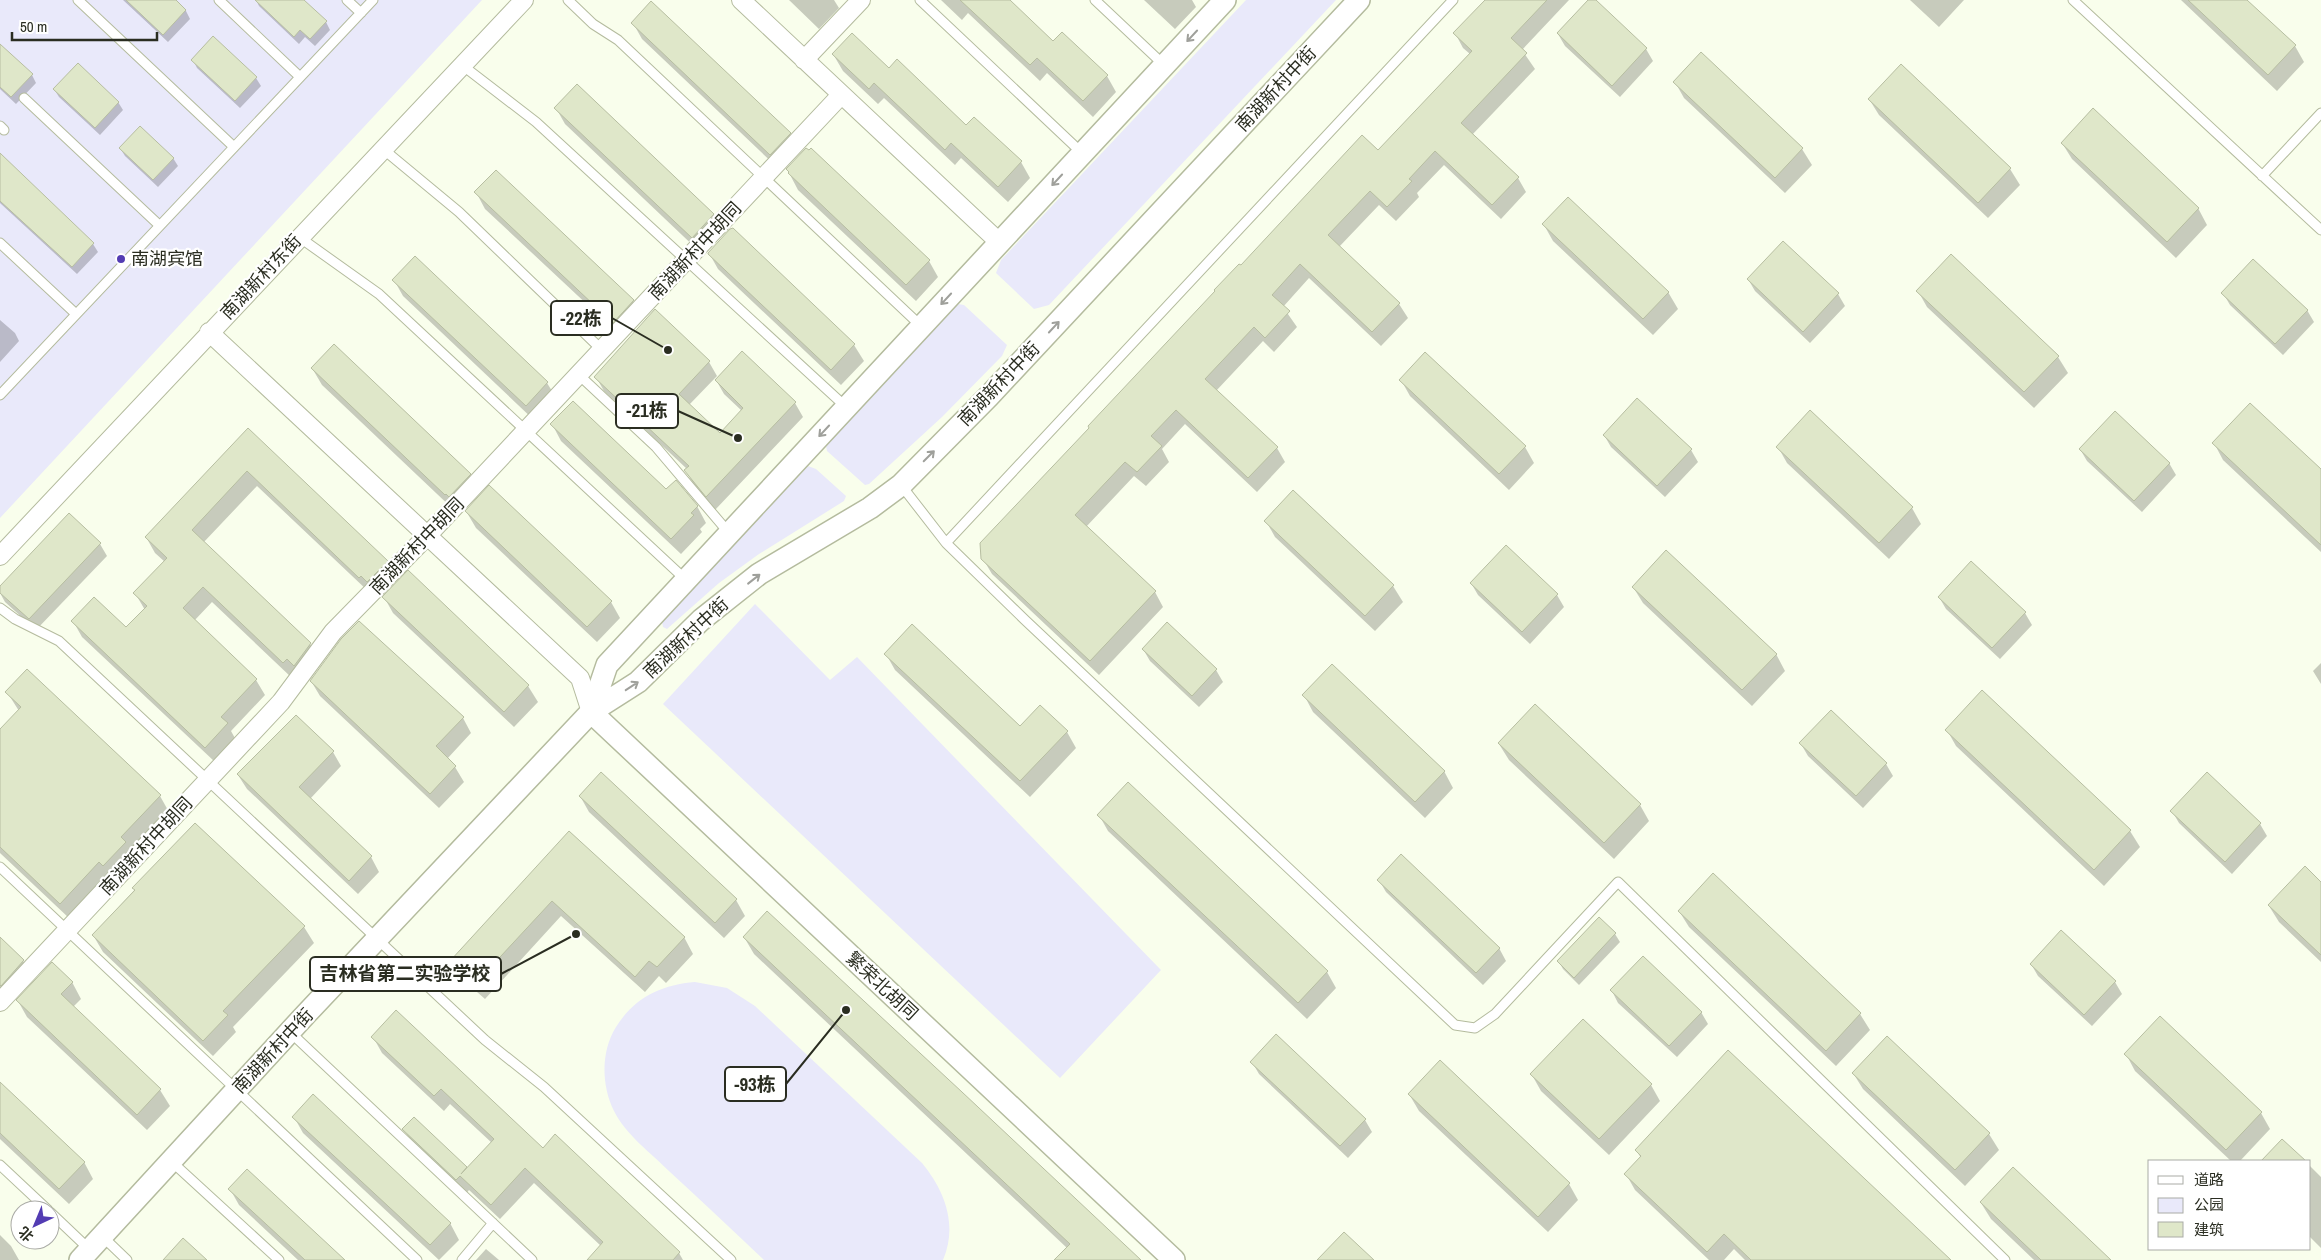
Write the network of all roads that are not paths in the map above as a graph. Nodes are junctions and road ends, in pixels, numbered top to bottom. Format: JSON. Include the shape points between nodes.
{"nodes":[{"id":1,"x":78,"y":0,"type":"edge"},
{"id":2,"x":219,"y":0,"type":"edge"},
{"id":3,"x":347,"y":0,"type":"edge"},
{"id":4,"x":373,"y":0,"type":"edge"},
{"id":5,"x":524,"y":0,"type":"edge"},
{"id":6,"x":568,"y":0,"type":"edge"},
{"id":7,"x":741,"y":0,"type":"edge"},
{"id":8,"x":861,"y":0,"type":"edge"},
{"id":9,"x":920,"y":0,"type":"edge"},
{"id":10,"x":1095,"y":0,"type":"edge"},
{"id":11,"x":1225,"y":0,"type":"edge"},
{"id":12,"x":1359,"y":0,"type":"edge"},
{"id":13,"x":1453,"y":0,"type":"edge"},
{"id":14,"x":2073,"y":0,"type":"edge"},
{"id":15,"x":361,"y":13,"type":"junction"},
{"id":16,"x":804,"y":60,"type":"junction"},
{"id":17,"x":462,"y":65,"type":"junction"},
{"id":18,"x":1164,"y":65,"type":"junction"},
{"id":19,"x":300,"y":76,"type":"junction"},
{"id":20,"x":841,"y":95,"type":"junction"},
{"id":21,"x":24,"y":98,"type":"dead end"},
{"id":22,"x":2321,"y":113,"type":"edge"},
{"id":23,"x":234,"y":147,"type":"junction"},
{"id":24,"x":383,"y":149,"type":"junction"},
{"id":25,"x":1082,"y":152,"type":"junction"},
{"id":26,"x":2262,"y":176,"type":"junction"},
{"id":27,"x":764,"y":178,"type":"junction"},
{"id":28,"x":159,"y":225,"type":"junction"},
{"id":29,"x":2321,"y":230,"type":"edge"},
{"id":30,"x":299,"y":238,"type":"junction"},
{"id":31,"x":999,"y":242,"type":"junction"},
{"id":32,"x":0,"y":243,"type":"edge"},
{"id":33,"x":687,"y":260,"type":"junction"},
{"id":34,"x":76,"y":314,"type":"junction"},
{"id":35,"x":921,"y":326,"type":"junction"},
{"id":36,"x":209,"y":332,"type":"junction"},
{"id":37,"x":602,"y":350,"type":"junction"},
{"id":38,"x":579,"y":375,"type":"junction"},
{"id":39,"x":0,"y":395,"type":"edge"},
{"id":40,"x":846,"y":407,"type":"junction"},
{"id":41,"x":526,"y":431,"type":"junction"},
{"id":42,"x":901,"y":485,"type":"junction"},
{"id":43,"x":729,"y":533,"type":"junction"},
{"id":44,"x":427,"y":536,"type":"junction"},
{"id":45,"x":946,"y":543,"type":"junction"},
{"id":46,"x":0,"y":556,"type":"edge"},
{"id":47,"x":686,"y":580,"type":"junction"},
{"id":48,"x":0,"y":608,"type":"edge"},
{"id":49,"x":591,"y":712,"type":"junction"},
{"id":50,"x":208,"y":780,"type":"junction"},
{"id":51,"x":0,"y":867,"type":"edge"},
{"id":52,"x":67,"y":930,"type":"junction"},
{"id":53,"x":378,"y":938,"type":"junction"},
{"id":54,"x":0,"y":1002,"type":"edge"},
{"id":55,"x":290,"y":1032,"type":"junction"},
{"id":56,"x":237,"y":1090,"type":"junction"},
{"id":57,"x":171,"y":1161,"type":"junction"},
{"id":58,"x":0,"y":1165,"type":"edge"},
{"id":59,"x":37,"y":1200,"type":"edge"},
{"id":60,"x":60,"y":1221,"type":"edge"},
{"id":61,"x":493,"y":1223,"type":"junction"},
{"id":62,"x":91,"y":1249,"type":"edge"},
{"id":63,"x":127,"y":1260,"type":"edge"},
{"id":64,"x":279,"y":1260,"type":"edge"},
{"id":65,"x":417,"y":1260,"type":"edge"},
{"id":66,"x":462,"y":1260,"type":"edge"},
{"id":67,"x":532,"y":1260,"type":"edge"},
{"id":68,"x":731,"y":1260,"type":"edge"},
{"id":69,"x":1174,"y":1260,"type":"edge"},
{"id":70,"x":2005,"y":1260,"type":"edge"}],
"edges":[{"from":1,"to":23,"type":"lane"},
{"from":2,"to":19,"type":"lane"},
{"from":3,"to":15,"type":"lane"},
{"from":4,"to":15,"type":"lane"},
{"from":5,"to":17,"type":"street","name":"南湖新村东街"},
{"from":6,"to":27,"type":"lane","via":[[593,24],[618,40]]},
{"from":7,"to":16,"type":"street"},
{"from":8,"to":16,"type":"street"},
{"from":9,"to":25,"type":"lane"},
{"from":10,"to":18,"type":"lane"},
{"from":11,"to":18,"type":"street","name":"南湖新村中街","one_way":true},
{"from":42,"to":12,"type":"street","name":"南湖新村中街","one_way":true,"via":[[989,396]]},
{"from":13,"to":45,"type":"lane"},
{"from":14,"to":26,"type":"lane"},
{"from":15,"to":19,"type":"lane"},
{"from":16,"to":20,"type":"street"},
{"from":17,"to":24,"type":"street","name":"南湖新村东街"},
{"from":17,"to":33,"type":"lane","via":[[536,122]]},
{"from":18,"to":25,"type":"street","name":"南湖新村中街"},
{"from":19,"to":23,"type":"lane"},
{"from":20,"to":27,"type":"street","name":"南湖新村中胡同"},
{"from":20,"to":31,"type":"street"},
{"from":21,"to":28,"type":"lane"},
{"from":22,"to":26,"type":"lane"},
{"from":23,"to":28,"type":"lane"},
{"from":24,"to":30,"type":"street","name":"南湖新村东街"},
{"from":24,"to":37,"type":"lane","via":[[459,212]]},
{"from":25,"to":31,"type":"street","name":"南湖新村中街","one_way":true},
{"from":26,"to":29,"type":"lane"},
{"from":27,"to":33,"type":"street","name":"南湖新村中胡同"},
{"from":27,"to":35,"type":"lane"},
{"from":28,"to":34,"type":"lane"},
{"from":30,"to":36,"type":"street","name":"南湖新村东街"},
{"from":30,"to":41,"type":"lane","via":[[379,294]]},
{"from":31,"to":35,"type":"street","name":"南湖新村中街","one_way":true},
{"from":32,"to":34,"type":"lane"},
{"from":33,"to":37,"type":"street","name":"南湖新村中胡同"},
{"from":33,"to":40,"type":"lane"},
{"from":34,"to":39,"type":"lane"},
{"from":35,"to":40,"type":"street","name":"南湖新村中街"},
{"from":36,"to":44,"type":"street"},
{"from":36,"to":46,"type":"street","name":"南湖新村东街"},
{"from":37,"to":38,"type":"street","name":"南湖新村中胡同"},
{"from":38,"to":41,"type":"street","name":"南湖新村中胡同"},
{"from":38,"to":43,"type":"lane","via":[[656,447]]},
{"from":40,"to":43,"type":"street","name":"南湖新村中街","one_way":true},
{"from":41,"to":44,"type":"street","name":"南湖新村中胡同"},
{"from":41,"to":47,"type":"lane"},
{"from":42,"to":45,"type":"lane"},
{"from":49,"to":42,"type":"street","name":"南湖新村中街","one_way":true,"via":[[638,682],[701,620],[759,574],[870,508]]},
{"from":43,"to":47,"type":"street","name":"南湖新村中街"},
{"from":44,"to":49,"type":"street","via":[[580,678]]},
{"from":44,"to":50,"type":"street","name":"南湖新村中胡同","via":[[333,632],[281,702]]},
{"from":45,"to":70,"type":"lane","via":[[1455,1025],[1475,1028],[1495,1014],[1618,882]]},
{"from":47,"to":49,"type":"street","name":"南湖新村中街","via":[[607,665]]},
{"from":48,"to":50,"type":"lane","via":[[59,641]]},
{"from":49,"to":53,"type":"street","name":"南湖新村中街"},
{"from":49,"to":69,"type":"street","name":"繁荣北胡同"},
{"from":50,"to":52,"type":"street","name":"南湖新村中胡同"},
{"from":50,"to":53,"type":"lane"},
{"from":51,"to":52,"type":"lane"},
{"from":52,"to":54,"type":"street","name":"南湖新村中胡同"},
{"from":52,"to":56,"type":"lane"},
{"from":53,"to":55,"type":"street","name":"南湖新村中街"},
{"from":53,"to":68,"type":"lane","via":[[485,1040],[544,1087]]},
{"from":55,"to":56,"type":"street","name":"南湖新村中街"},
{"from":55,"to":61,"type":"lane"},
{"from":56,"to":57,"type":"street","name":"南湖新村中街"},
{"from":56,"to":65,"type":"lane"},
{"from":57,"to":62,"type":"street","name":"南湖新村中街"},
{"from":57,"to":64,"type":"lane"},
{"from":58,"to":59,"type":"lane"},
{"from":60,"to":62,"type":"lane"},
{"from":61,"to":66,"type":"lane"},
{"from":61,"to":67,"type":"lane"},
{"from":62,"to":63,"type":"lane"}]}
